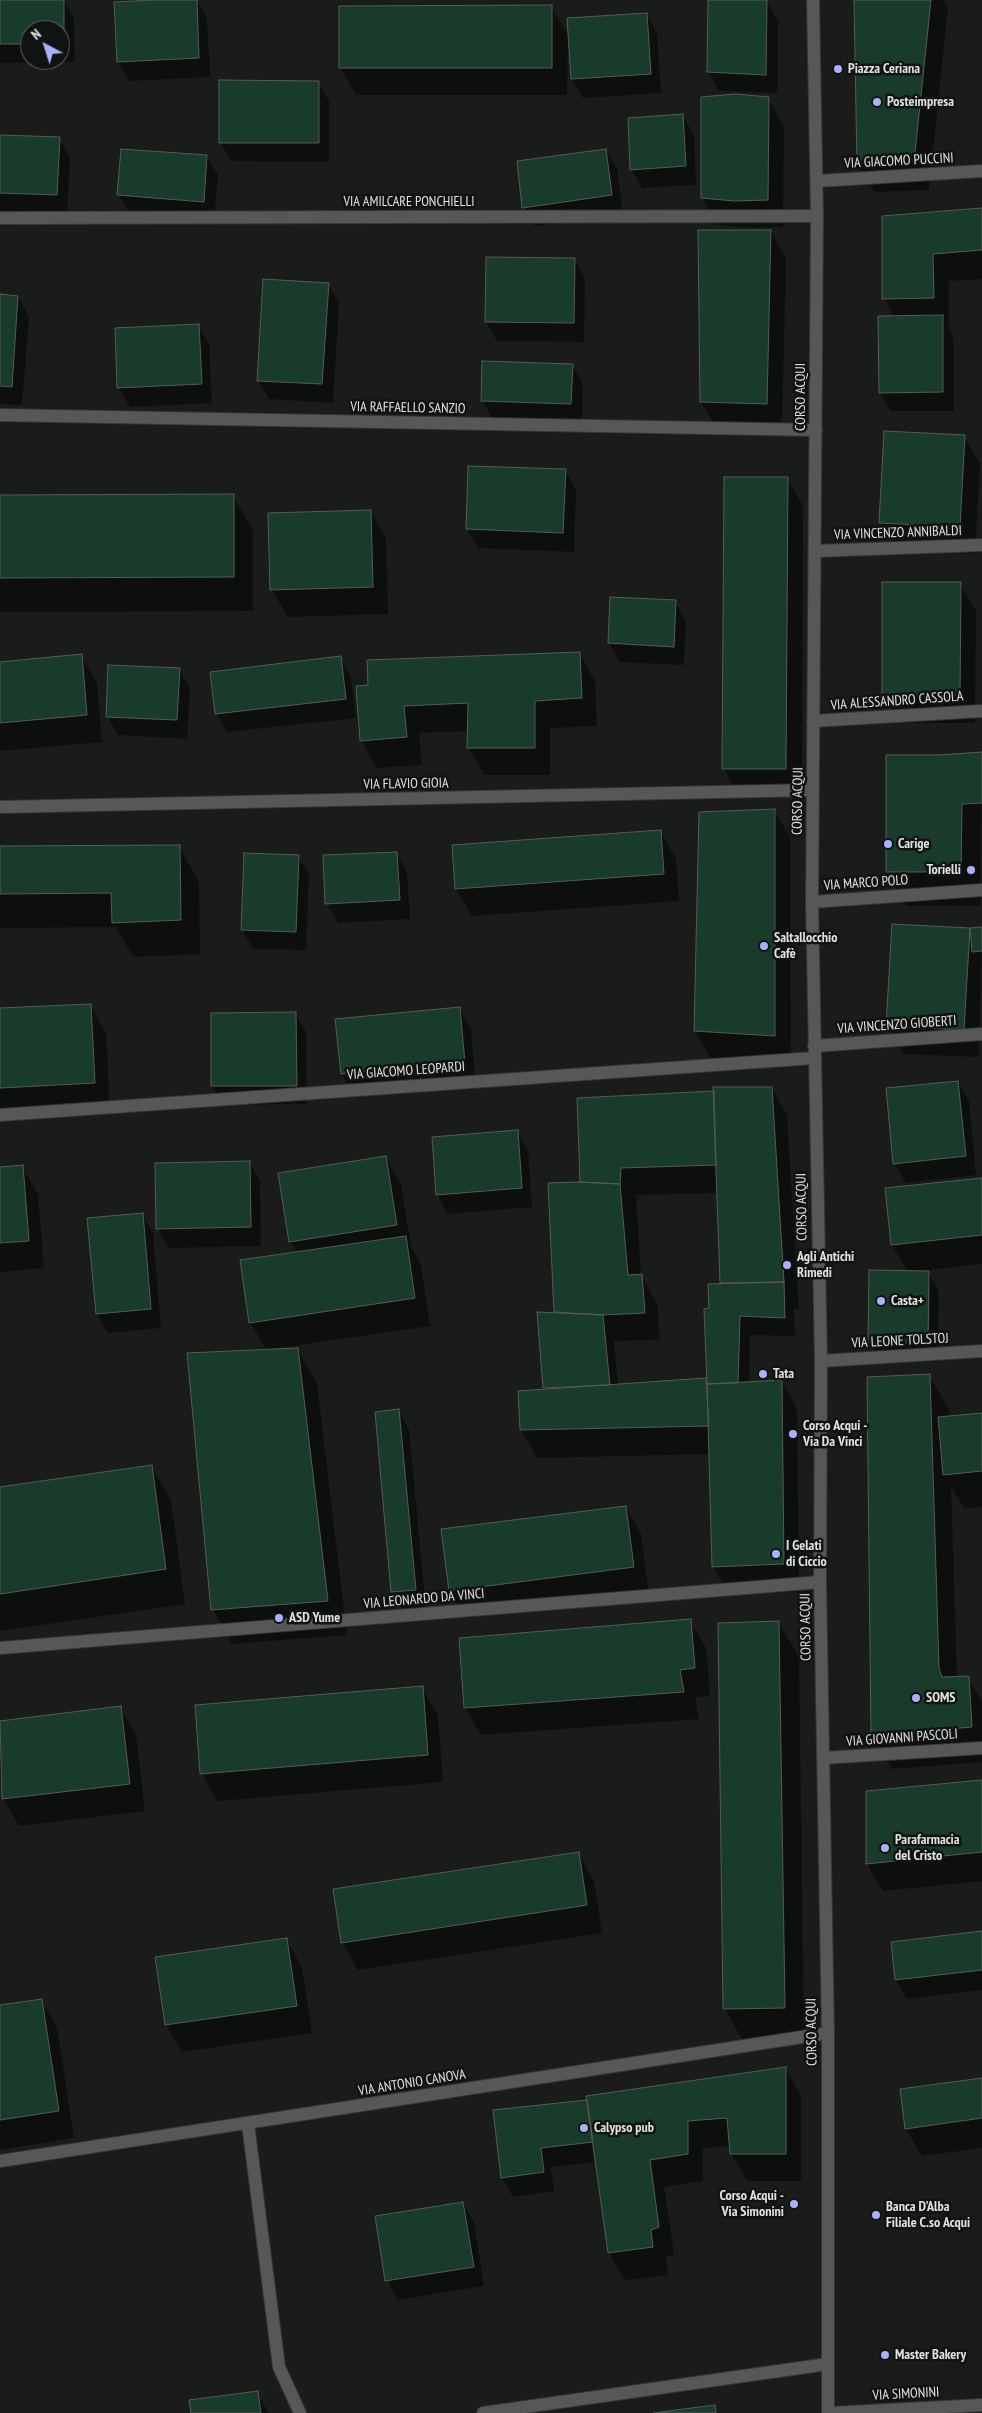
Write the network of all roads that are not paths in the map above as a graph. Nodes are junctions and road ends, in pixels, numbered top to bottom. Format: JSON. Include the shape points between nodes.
{"nodes":[{"id":1,"x":813,"y":0,"type":"edge"},
{"id":2,"x":982,"y":171,"type":"edge"},
{"id":3,"x":817,"y":181,"type":"junction"},
{"id":4,"x":817,"y":216,"type":"junction"},
{"id":5,"x":0,"y":218,"type":"edge"},
{"id":6,"x":0,"y":415,"type":"edge"},
{"id":7,"x":816,"y":430,"type":"junction"},
{"id":8,"x":982,"y":545,"type":"edge"},
{"id":9,"x":815,"y":551,"type":"junction"},
{"id":10,"x":982,"y":711,"type":"edge"},
{"id":11,"x":814,"y":722,"type":"junction"},
{"id":12,"x":813,"y":790,"type":"junction"},
{"id":13,"x":0,"y":807,"type":"edge"},
{"id":14,"x":982,"y":890,"type":"edge"},
{"id":15,"x":812,"y":902,"type":"junction"},
{"id":16,"x":982,"y":1034,"type":"edge"},
{"id":17,"x":814,"y":1052,"type":"junction"},
{"id":18,"x":0,"y":1114,"type":"edge"},
{"id":19,"x":982,"y":1351,"type":"edge"},
{"id":20,"x":821,"y":1361,"type":"junction"},
{"id":21,"x":820,"y":1582,"type":"junction"},
{"id":22,"x":0,"y":1648,"type":"edge"},
{"id":23,"x":982,"y":1748,"type":"edge"},
{"id":24,"x":823,"y":1758,"type":"junction"},
{"id":25,"x":828,"y":2033,"type":"junction"},
{"id":26,"x":248,"y":2124,"type":"junction"},
{"id":27,"x":0,"y":2161,"type":"edge"},
{"id":28,"x":828,"y":2364,"type":"junction"},
{"id":29,"x":982,"y":2405,"type":"edge"},
{"id":30,"x":300,"y":2413,"type":"edge"},
{"id":31,"x":483,"y":2413,"type":"edge"},
{"id":32,"x":830,"y":2413,"type":"edge"}],
"edges":[{"from":1,"to":3,"type":"street","name":"CORSO ACQUI"},
{"from":2,"to":3,"type":"street","name":"VIA GIACOMO PUCCINI"},
{"from":3,"to":4,"type":"street","name":"CORSO ACQUI"},
{"from":4,"to":5,"type":"street","name":"VIA AMILCARE PONCHIELLI"},
{"from":4,"to":7,"type":"street","name":"CORSO ACQUI"},
{"from":6,"to":7,"type":"street","name":"VIA RAFFAELLO SANZIO"},
{"from":7,"to":9,"type":"street","name":"CORSO ACQUI"},
{"from":8,"to":9,"type":"street","name":"VIA VINCENZO ANNIBALDI"},
{"from":9,"to":11,"type":"street","name":"CORSO ACQUI"},
{"from":10,"to":11,"type":"street","name":"VIA ALESSANDRO CASSOLA"},
{"from":11,"to":12,"type":"street","name":"CORSO ACQUI"},
{"from":12,"to":13,"type":"street","name":"VIA FLAVIO GIOIA"},
{"from":12,"to":15,"type":"street","name":"CORSO ACQUI"},
{"from":14,"to":15,"type":"street","name":"VIA MARCO POLO"},
{"from":15,"to":17,"type":"street","name":"CORSO ACQUI"},
{"from":16,"to":17,"type":"street","name":"VIA VINCENZO GIOBERTI"},
{"from":17,"to":18,"type":"street","name":"VIA GIACOMO LEOPARDI"},
{"from":17,"to":20,"type":"street","name":"CORSO ACQUI"},
{"from":19,"to":20,"type":"street","name":"VIA LEONE TOLSTOJ"},
{"from":20,"to":21,"type":"street","name":"CORSO ACQUI"},
{"from":21,"to":22,"type":"street","name":"VIA LEONARDO DA VINCI"},
{"from":21,"to":24,"type":"street","name":"CORSO ACQUI"},
{"from":23,"to":24,"type":"street","name":"VIA GIOVANNI PASCOLI"},
{"from":24,"to":25,"type":"street","name":"CORSO ACQUI"},
{"from":25,"to":26,"type":"street","name":"VIA ANTONIO CANOVA"},
{"from":25,"to":28,"type":"street","name":"CORSO ACQUI"},
{"from":26,"to":27,"type":"street","name":"VIA ANTONIO CANOVA"},
{"from":26,"to":30,"type":"street","via":[[280,2367]]},
{"from":28,"to":31,"type":"street"},
{"from":28,"to":32,"type":"street","name":"CORSO ACQUI"},
{"from":29,"to":32,"type":"street","name":"VIA SIMONINI"}]}
